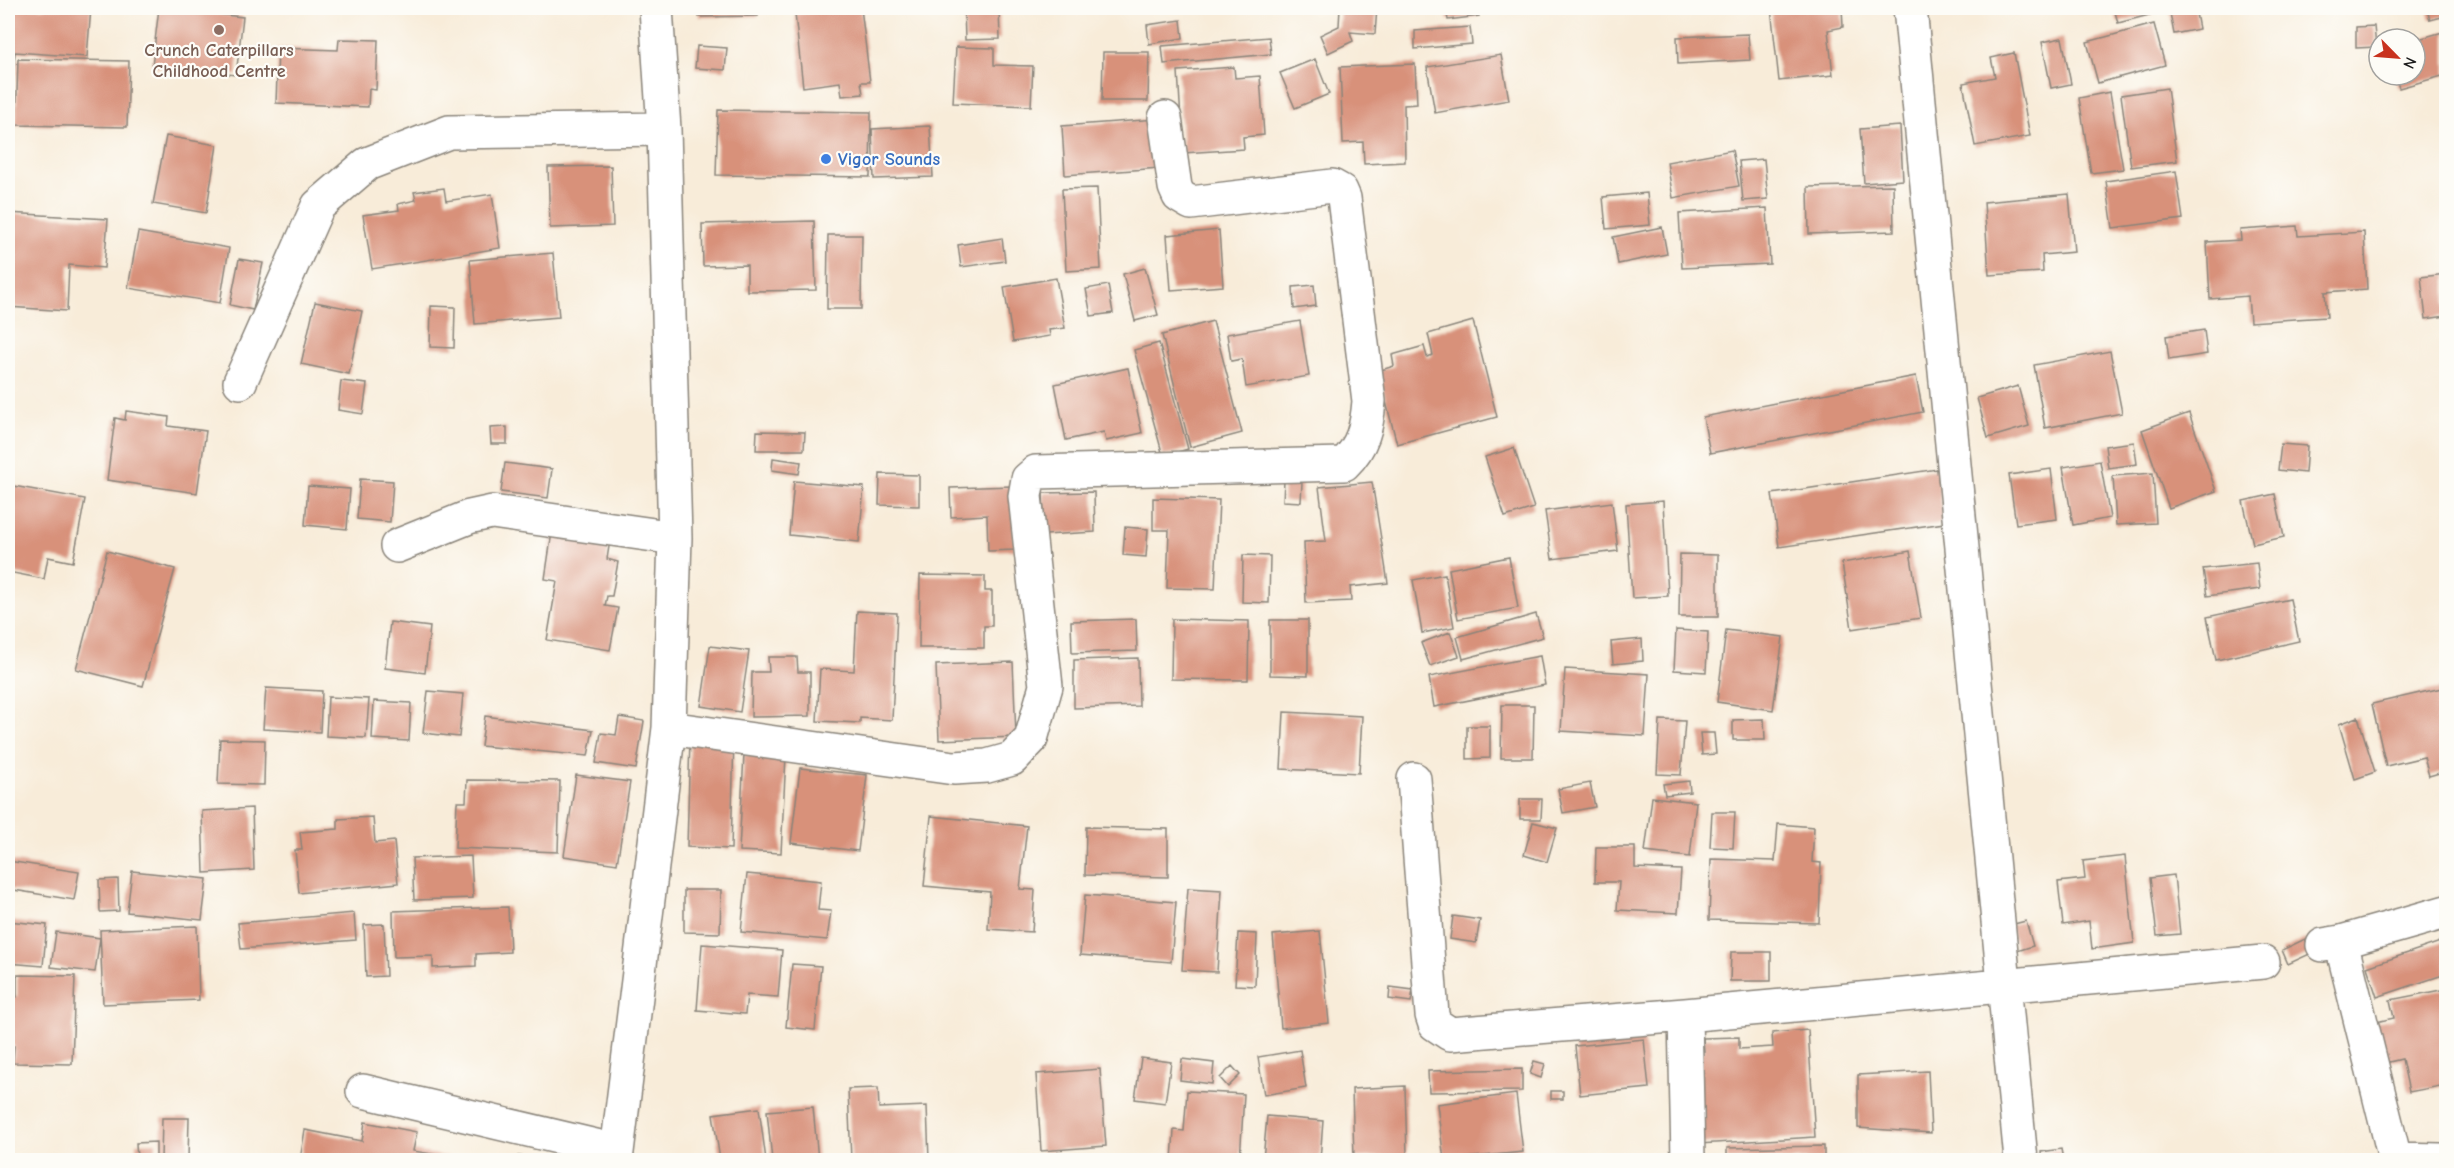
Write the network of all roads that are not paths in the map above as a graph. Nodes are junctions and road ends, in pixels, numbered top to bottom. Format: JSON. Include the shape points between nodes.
{"nodes":[{"id":1,"x":656,"y":8,"type":"edge"},
{"id":2,"x":1910,"y":8,"type":"edge"},
{"id":3,"x":1165,"y":118,"type":"dead end"},
{"id":4,"x":664,"y":129,"type":"junction"},
{"id":5,"x":240,"y":382,"type":"dead end"},
{"id":6,"x":675,"y":538,"type":"junction"},
{"id":7,"x":397,"y":546,"type":"dead end"},
{"id":8,"x":669,"y":728,"type":"junction"},
{"id":9,"x":1414,"y":779,"type":"dead end"},
{"id":10,"x":2446,"y":912,"type":"edge"},
{"id":11,"x":2263,"y":962,"type":"dead end"},
{"id":12,"x":2004,"y":986,"type":"junction"},
{"id":13,"x":1685,"y":1015,"type":"junction"},
{"id":14,"x":363,"y":1091,"type":"dead end"},
{"id":15,"x":617,"y":1156,"type":"edge"},
{"id":16,"x":1688,"y":1161,"type":"edge"},
{"id":17,"x":2021,"y":1161,"type":"edge"},
{"id":18,"x":2441,"y":1161,"type":"edge"}],
"edges":[{"from":1,"to":4,"type":"street"},
{"from":2,"to":12,"type":"street"},
{"from":3,"to":8,"type":"street","via":[[1175,187],[1184,201],[1332,186],[1341,191],[1369,400],[1367,423],[1356,452],[1344,464],[1036,472],[1028,479],[1025,496],[1046,686],[1031,739],[1012,759],[987,766],[954,768]]},
{"from":4,"to":5,"type":"street","via":[[449,132],[367,164],[318,206]]},
{"from":4,"to":6,"type":"street"},
{"from":6,"to":7,"type":"street","via":[[492,512],[469,517]]},
{"from":6,"to":8,"type":"street"},
{"from":8,"to":15,"type":"street"},
{"from":9,"to":13,"type":"street","via":[[1432,1015],[1436,1024],[1450,1034]]},
{"from":10,"to":18,"type":"street","via":[[2332,944],[2395,1159]]},
{"from":11,"to":12,"type":"street"},
{"from":12,"to":13,"type":"street"},
{"from":12,"to":17,"type":"street"},
{"from":13,"to":16,"type":"street"},
{"from":14,"to":15,"type":"street"}]}
